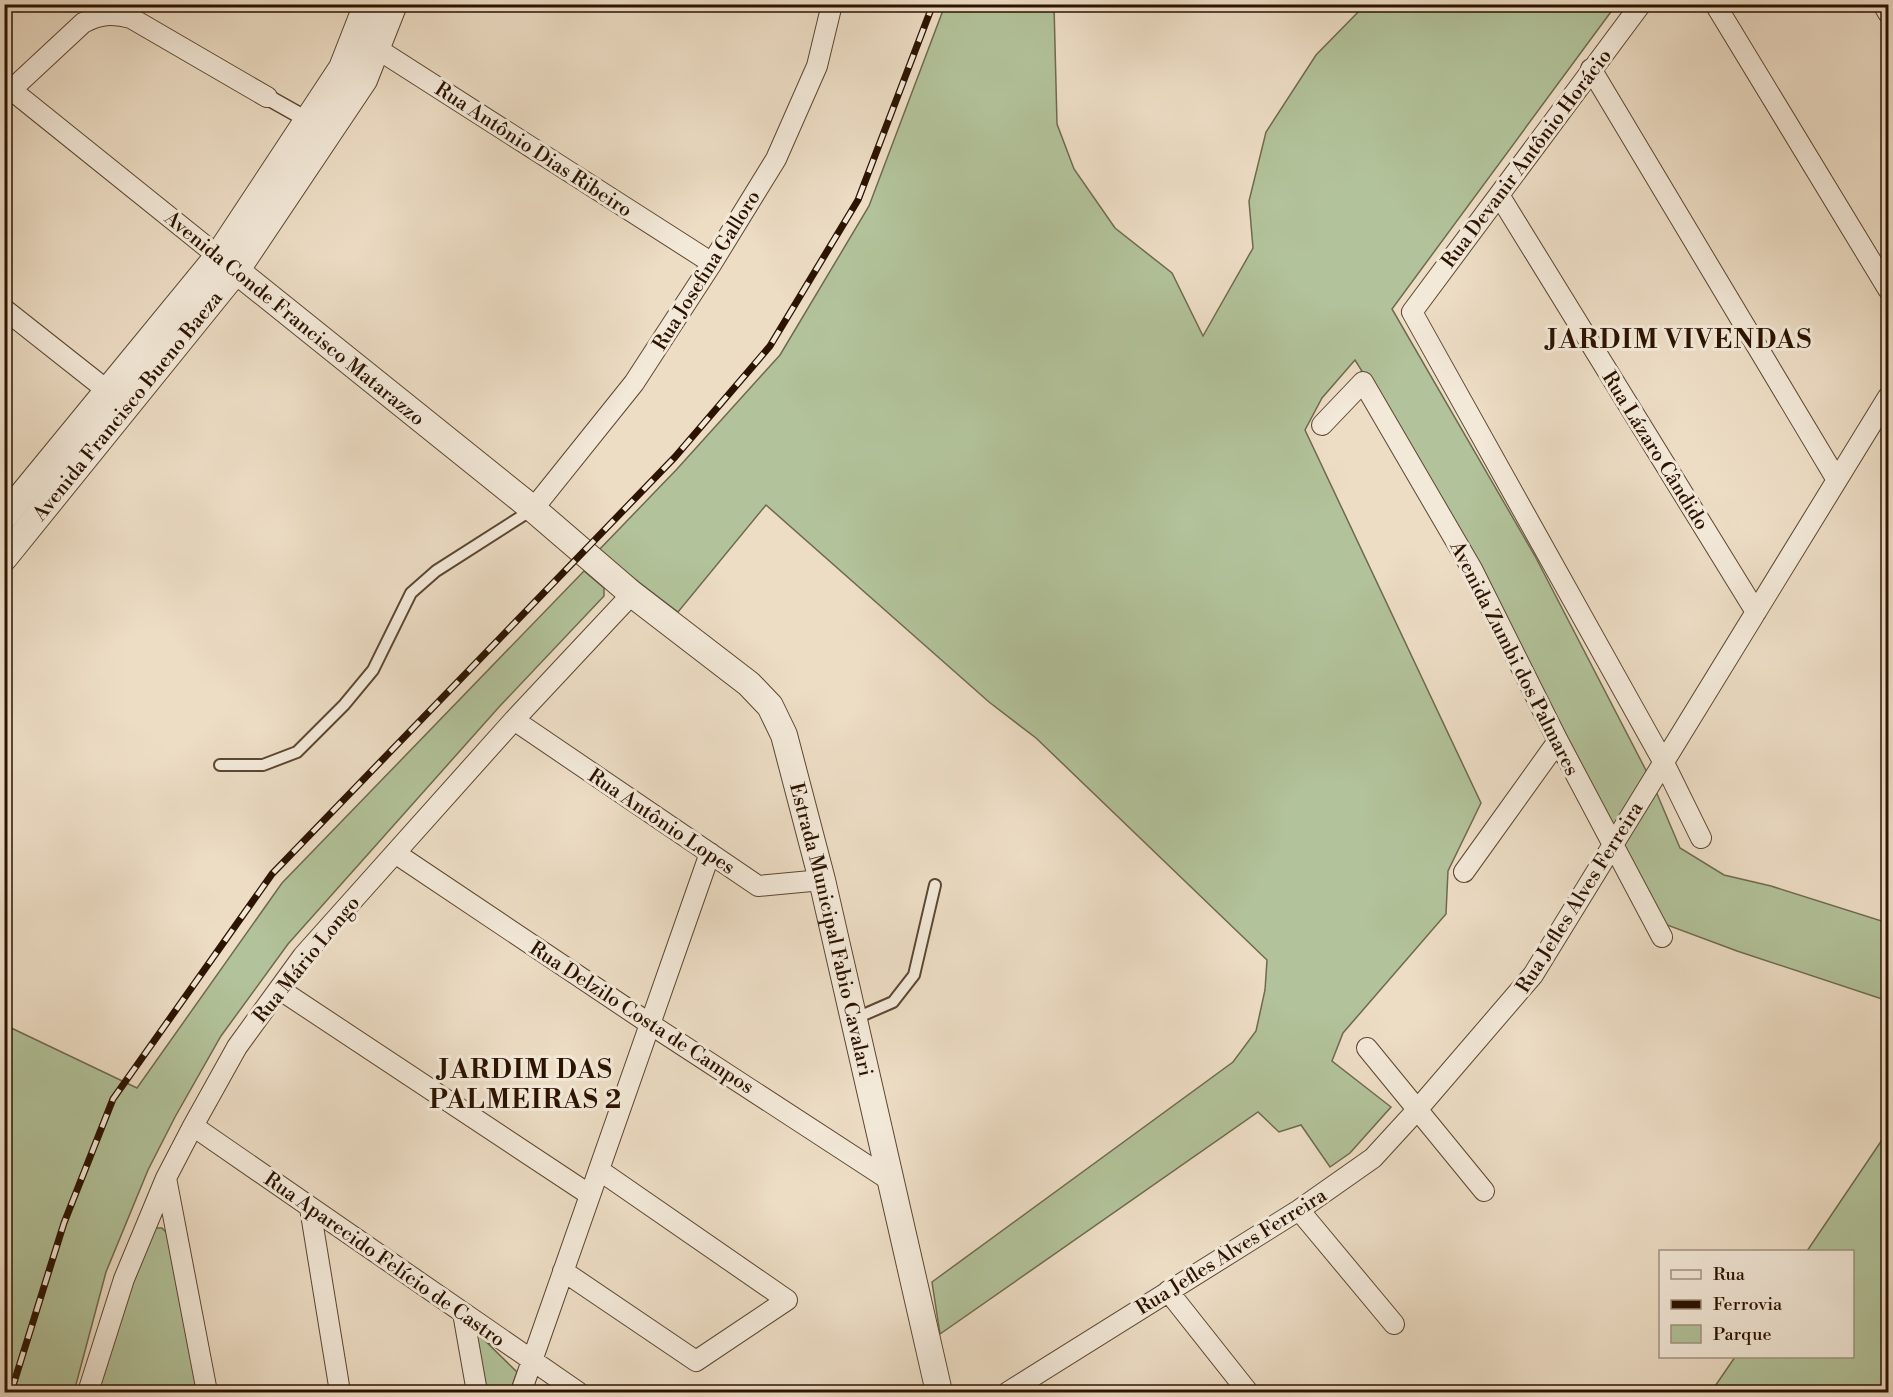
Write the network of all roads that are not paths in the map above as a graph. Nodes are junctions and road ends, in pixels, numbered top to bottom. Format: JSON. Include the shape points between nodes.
{"nodes":[{"id":1,"x":367,"y":4,"type":"edge"},
{"id":2,"x":394,"y":4,"type":"edge"},
{"id":3,"x":832,"y":4,"type":"edge"},
{"id":4,"x":1641,"y":4,"type":"edge"},
{"id":5,"x":1715,"y":4,"type":"edge"},
{"id":6,"x":1884,"y":4,"type":"edge"},
{"id":7,"x":1888,"y":13,"type":"edge"},
{"id":8,"x":366,"y":42,"type":"junction"},
{"id":9,"x":1591,"y":69,"type":"junction"},
{"id":10,"x":8,"y":87,"type":"edge"},
{"id":11,"x":267,"y":96,"type":"joint"},
{"id":12,"x":308,"y":120,"type":"junction"},
{"id":13,"x":1498,"y":195,"type":"junction"},
{"id":14,"x":712,"y":263,"type":"junction"},
{"id":15,"x":227,"y":264,"type":"junction"},
{"id":16,"x":1888,"y":289,"type":"edge"},
{"id":17,"x":4,"y":309,"type":"edge"},
{"id":18,"x":1888,"y":397,"type":"edge"},
{"id":19,"x":117,"y":399,"type":"junction"},
{"id":20,"x":1322,"y":425,"type":"dead end"},
{"id":21,"x":1837,"y":480,"type":"junction"},
{"id":22,"x":8,"y":505,"type":"edge"},
{"id":23,"x":533,"y":510,"type":"junction"},
{"id":24,"x":36,"y":519,"type":"junction"},
{"id":25,"x":584,"y":553,"type":"joint"},
{"id":26,"x":4,"y":558,"type":"edge"},
{"id":27,"x":633,"y":594,"type":"junction"},
{"id":28,"x":1756,"y":612,"type":"junction"},
{"id":29,"x":514,"y":720,"type":"junction"},
{"id":30,"x":1558,"y":741,"type":"junction"},
{"id":31,"x":1664,"y":763,"type":"junction"},
{"id":32,"x":220,"y":765,"type":"dead end"},
{"id":33,"x":1701,"y":838,"type":"dead end"},
{"id":34,"x":1613,"y":846,"type":"junction"},
{"id":35,"x":395,"y":853,"type":"junction"},
{"id":36,"x":710,"y":853,"type":"junction"},
{"id":37,"x":1464,"y":872,"type":"dead end"},
{"id":38,"x":822,"y":880,"type":"junction"},
{"id":39,"x":936,"y":885,"type":"dead end"},
{"id":40,"x":1662,"y":937,"type":"dead end"},
{"id":41,"x":279,"y":989,"type":"junction"},
{"id":42,"x":854,"y":1019,"type":"junction"},
{"id":43,"x":650,"y":1024,"type":"junction"},
{"id":44,"x":1366,"y":1048,"type":"dead end"},
{"id":45,"x":1417,"y":1110,"type":"junction"},
{"id":46,"x":193,"y":1126,"type":"junction"},
{"id":47,"x":599,"y":1170,"type":"junction"},
{"id":48,"x":166,"y":1178,"type":"junction"},
{"id":49,"x":891,"y":1180,"type":"junction"},
{"id":50,"x":1484,"y":1191,"type":"dead end"},
{"id":51,"x":590,"y":1195,"type":"junction"},
{"id":52,"x":310,"y":1208,"type":"junction"},
{"id":53,"x":1299,"y":1209,"type":"junction"},
{"id":54,"x":563,"y":1271,"type":"junction"},
{"id":55,"x":1168,"y":1291,"type":"junction"},
{"id":56,"x":463,"y":1313,"type":"junction"},
{"id":57,"x":1394,"y":1324,"type":"dead end"},
{"id":58,"x":538,"y":1365,"type":"junction"},
{"id":59,"x":88,"y":1392,"type":"edge"},
{"id":60,"x":207,"y":1392,"type":"edge"},
{"id":61,"x":340,"y":1392,"type":"edge"},
{"id":62,"x":477,"y":1392,"type":"edge"},
{"id":63,"x":521,"y":1392,"type":"edge"},
{"id":64,"x":549,"y":1392,"type":"edge"},
{"id":65,"x":578,"y":1392,"type":"edge"},
{"id":66,"x":939,"y":1392,"type":"edge"},
{"id":67,"x":1008,"y":1392,"type":"edge"},
{"id":68,"x":1248,"y":1392,"type":"edge"}],
"edges":[{"from":1,"to":8,"type":"street","name":"Avenida Francisco Bueno Baeza"},
{"from":2,"to":8,"type":"street","name":"Avenida Francisco Bueno Baeza"},
{"from":3,"to":14,"type":"street","name":"Rua Josefina Galloro","via":[[817,66],[776,159]]},
{"from":4,"to":9,"type":"street","name":"Rua Devanir Antônio Horácio"},
{"from":5,"to":16,"type":"street"},
{"from":6,"to":7,"type":"street"},
{"from":8,"to":12,"type":"street","name":"Avenida Francisco Bueno Baeza","via":[[342,68]]},
{"from":8,"to":14,"type":"street","name":"Rua Antônio Dias Ribeiro"},
{"from":8,"to":15,"type":"street","name":"Avenida Francisco Bueno Baeza","via":[[364,80]]},
{"from":9,"to":13,"type":"street","name":"Rua Devanir Antônio Horácio"},
{"from":9,"to":21,"type":"street"},
{"from":10,"to":11,"type":"street","via":[[82,24],[111,14],[131,18]]},
{"from":10,"to":15,"type":"street","name":"Avenida Conde Francisco Matarazzo"},
{"from":11,"to":12,"type":"street"},
{"from":12,"to":15,"type":"street","name":"Avenida Francisco Bueno Baeza"},
{"from":13,"to":28,"type":"street","name":"Rua Lázaro Cândido"},
{"from":13,"to":31,"type":"street","name":"Rua Devanir Antônio Horácio","via":[[1412,312]]},
{"from":14,"to":23,"type":"street","name":"Rua Josefina Galloro","via":[[634,383]]},
{"from":15,"to":19,"type":"street","name":"Avenida Francisco Bueno Baeza"},
{"from":15,"to":23,"type":"street","name":"Avenida Conde Francisco Matarazzo"},
{"from":17,"to":19,"type":"street"},
{"from":18,"to":21,"type":"street","name":"Rua Jefles Alves Ferreira"},
{"from":19,"to":22,"type":"street","name":"Avenida Francisco Bueno Baeza"},
{"from":19,"to":24,"type":"street","name":"Avenida Francisco Bueno Baeza"},
{"from":20,"to":30,"type":"street","name":"Avenida Zumbi dos Palmares","via":[[1363,382],[1472,569]]},
{"from":21,"to":28,"type":"street","name":"Rua Jefles Alves Ferreira"},
{"from":22,"to":24,"type":"street"},
{"from":23,"to":25,"type":"street","name":"Avenida Conde Francisco Matarazzo"},
{"from":23,"to":32,"type":"lane","via":[[436,571],[411,593],[373,670],[297,752],[263,765]]},
{"from":24,"to":26,"type":"street","name":"Avenida Francisco Bueno Baeza"},
{"from":25,"to":27,"type":"street","name":"Estrada Municipal Fabio Cavalari"},
{"from":27,"to":29,"type":"street","name":"Rua Mário Longo"},
{"from":27,"to":38,"type":"street","name":"Estrada Municipal Fabio Cavalari","via":[[749,684],[770,706],[784,735]]},
{"from":28,"to":31,"type":"street","name":"Rua Jefles Alves Ferreira"},
{"from":29,"to":35,"type":"street","name":"Rua Mário Longo"},
{"from":29,"to":36,"type":"street","name":"Rua Antônio Lopes"},
{"from":30,"to":34,"type":"street","name":"Avenida Zumbi dos Palmares"},
{"from":30,"to":37,"type":"street"},
{"from":31,"to":33,"type":"street"},
{"from":31,"to":34,"type":"street","name":"Rua Jefles Alves Ferreira"},
{"from":34,"to":40,"type":"street","name":"Avenida Zumbi dos Palmares"},
{"from":34,"to":45,"type":"street","name":"Rua Jefles Alves Ferreira","via":[[1533,975]]},
{"from":35,"to":41,"type":"street","name":"Rua Mário Longo","via":[[303,956]]},
{"from":35,"to":43,"type":"street","name":"Rua Delzilo Costa de Campos"},
{"from":36,"to":38,"type":"street","name":"Rua Antônio Lopes","via":[[758,886]]},
{"from":36,"to":43,"type":"street"},
{"from":38,"to":42,"type":"street","name":"Estrada Municipal Fabio Cavalari"},
{"from":39,"to":42,"type":"lane","via":[[914,975],[893,1002]]},
{"from":41,"to":46,"type":"street","name":"Rua Mário Longo","via":[[237,1047]]},
{"from":41,"to":51,"type":"street"},
{"from":42,"to":49,"type":"street","name":"Estrada Municipal Fabio Cavalari"},
{"from":43,"to":47,"type":"street"},
{"from":43,"to":49,"type":"street","name":"Rua Delzilo Costa de Campos"},
{"from":44,"to":45,"type":"street"},
{"from":45,"to":50,"type":"street"},
{"from":45,"to":53,"type":"street","name":"Rua Jefles Alves Ferreira","via":[[1373,1158]]},
{"from":46,"to":48,"type":"street","name":"Rua Mário Longo"},
{"from":46,"to":52,"type":"street","name":"Rua Aparecido Felício de Castro"},
{"from":47,"to":51,"type":"street"},
{"from":47,"to":54,"type":"street","via":[[787,1300],[696,1361]]},
{"from":48,"to":59,"type":"street","name":"Rua Mário Longo","via":[[124,1279]]},
{"from":48,"to":60,"type":"street"},
{"from":49,"to":66,"type":"street","name":"Estrada Municipal Fabio Cavalari"},
{"from":51,"to":54,"type":"street"},
{"from":52,"to":56,"type":"street","name":"Rua Aparecido Felício de Castro"},
{"from":52,"to":61,"type":"street"},
{"from":53,"to":55,"type":"street","name":"Rua Jefles Alves Ferreira"},
{"from":53,"to":57,"type":"street"},
{"from":54,"to":58,"type":"street"},
{"from":55,"to":67,"type":"street","name":"Rua Jefles Alves Ferreira"},
{"from":55,"to":68,"type":"street"},
{"from":56,"to":58,"type":"street","name":"Rua Aparecido Felício de Castro"},
{"from":56,"to":62,"type":"street"},
{"from":58,"to":63,"type":"street"},
{"from":58,"to":64,"type":"street"},
{"from":58,"to":65,"type":"street","name":"Rua Aparecido Felício de Castro"}]}
